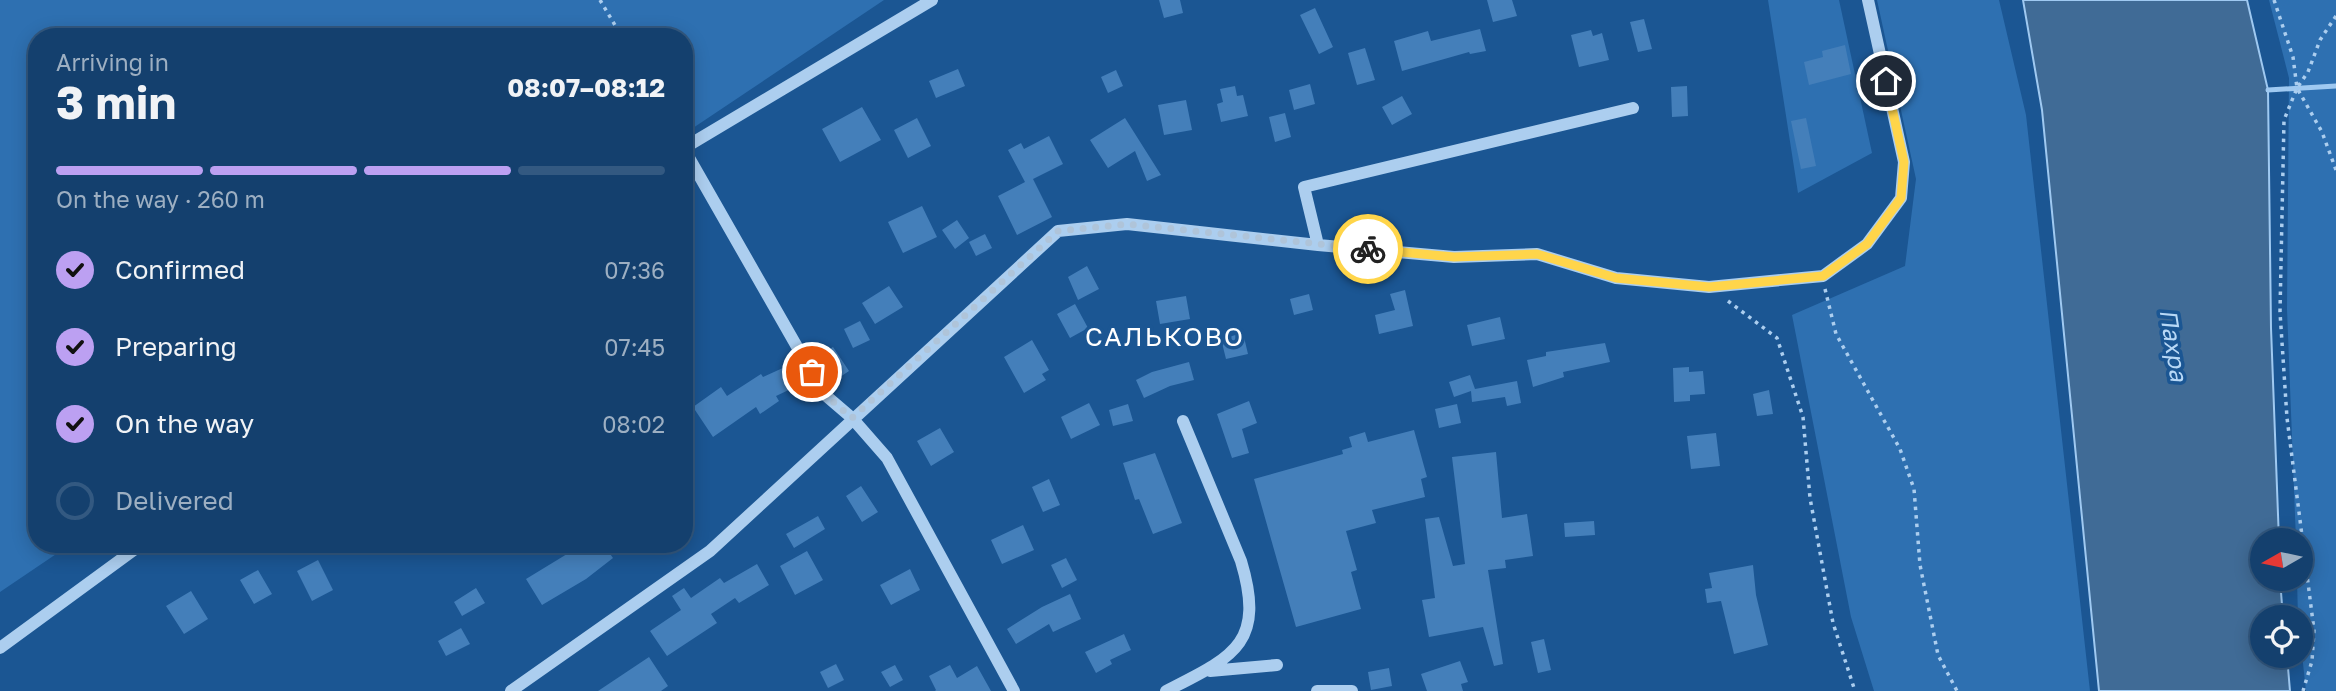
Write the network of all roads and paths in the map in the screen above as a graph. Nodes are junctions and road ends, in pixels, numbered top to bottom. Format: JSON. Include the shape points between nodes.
{"nodes":[{"id":1,"x":600,"y":0,"type":"edge"},
{"id":2,"x":932,"y":0,"type":"edge"},
{"id":3,"x":1868,"y":0,"type":"edge"},
{"id":4,"x":2274,"y":0,"type":"edge"},
{"id":5,"x":2336,"y":16,"type":"edge"},
{"id":6,"x":617,"y":28,"type":"edge"},
{"id":7,"x":2297,"y":88,"type":"junction"},
{"id":8,"x":1633,"y":108,"type":"dead end"},
{"id":9,"x":693,"y":144,"type":"edge"},
{"id":10,"x":693,"y":165,"type":"edge"},
{"id":11,"x":2336,"y":170,"type":"edge"},
{"id":12,"x":1318,"y":245,"type":"junction"},
{"id":13,"x":1823,"y":276,"type":"junction"},
{"id":14,"x":1709,"y":287,"type":"junction"},
{"id":15,"x":852,"y":418,"type":"junction"},
{"id":16,"x":1183,"y":421,"type":"dead end"},
{"id":17,"x":130,"y":553,"type":"edge"},
{"id":18,"x":0,"y":648,"type":"edge"},
{"id":19,"x":1278,"y":665,"type":"dead end"},
{"id":20,"x":1206,"y":672,"type":"junction"},
{"id":21,"x":1173,"y":690,"type":"edge"},
{"id":22,"x":511,"y":691,"type":"edge"},
{"id":23,"x":1014,"y":691,"type":"edge"},
{"id":24,"x":1317,"y":691,"type":"edge"},
{"id":25,"x":1352,"y":691,"type":"edge"},
{"id":26,"x":1855,"y":691,"type":"edge"},
{"id":27,"x":1957,"y":691,"type":"edge"},
{"id":28,"x":2303,"y":691,"type":"edge"}],
"edges":[{"from":1,"to":6,"type":"path"},
{"from":2,"to":9,"type":"street"},
{"from":3,"to":13,"type":"street","via":[[1904,162],[1901,198],[1867,244]]},
{"from":4,"to":7,"type":"path","via":[[2293,57]]},
{"from":5,"to":7,"type":"path"},
{"from":7,"to":11,"type":"path","via":[[2322,132]]},
{"from":7,"to":28,"type":"path","via":[[2284,120],[2280,312],[2287,418],[2314,630],[2312,661]]},
{"from":8,"to":12,"type":"street","via":[[1304,187]]},
{"from":10,"to":15,"type":"street","via":[[824,394]]},
{"from":12,"to":14,"type":"street","via":[[1454,257],[1537,254],[1616,278]]},
{"from":12,"to":15,"type":"street","via":[[1127,224],[1058,231]]},
{"from":13,"to":14,"type":"street"},
{"from":13,"to":27,"type":"path","via":[[1836,334],[1900,449],[1913,489],[1920,565],[1938,655]]},
{"from":14,"to":26,"type":"path","via":[[1777,338],[1803,417],[1810,498],[1833,623]]},
{"from":15,"to":22,"type":"street","via":[[710,551]]},
{"from":15,"to":23,"type":"street","via":[[887,458]]},
{"from":16,"to":20,"type":"street","via":[[1248,583],[1249,618],[1244,635],[1223,661]]},
{"from":17,"to":18,"type":"street"},
{"from":19,"to":20,"type":"street"},
{"from":20,"to":21,"type":"street"},
{"from":24,"to":25,"type":"street"}]}
